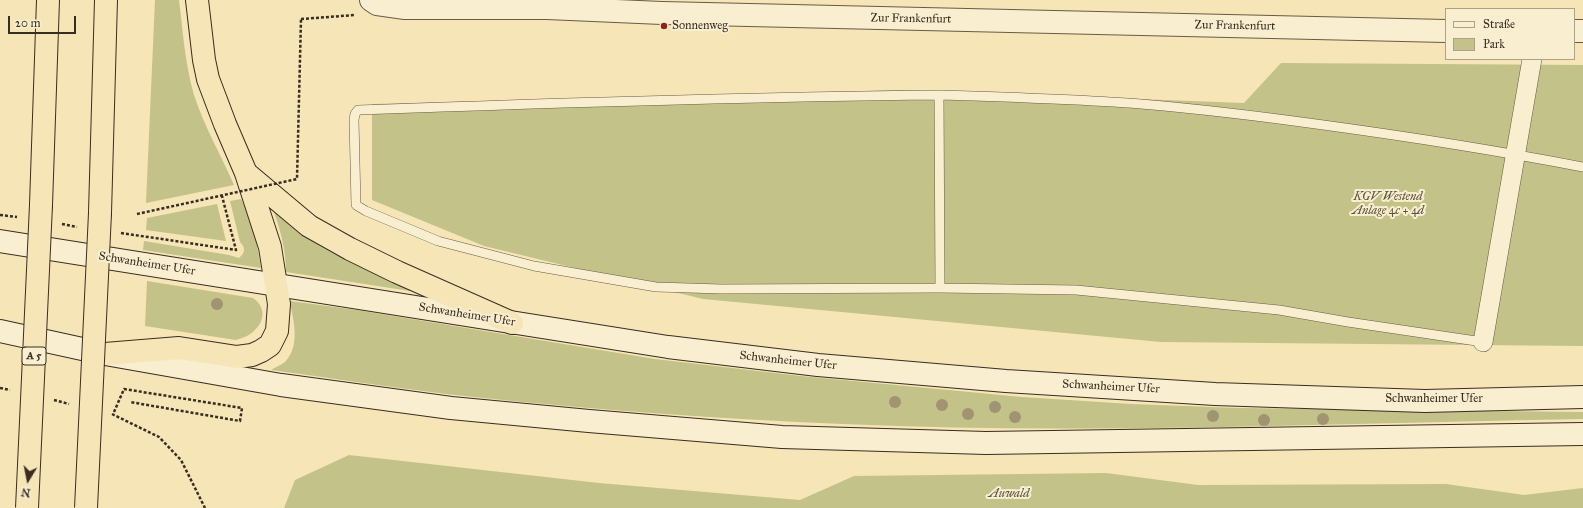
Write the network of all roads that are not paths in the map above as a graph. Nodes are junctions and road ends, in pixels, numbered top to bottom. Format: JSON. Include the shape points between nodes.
{"nodes":[{"id":1,"x":48,"y":0,"type":"edge"},
{"id":2,"x":106,"y":0,"type":"edge"},
{"id":3,"x":197,"y":0,"type":"edge"},
{"id":4,"x":374,"y":2,"type":"edge"},
{"id":5,"x":1445,"y":31,"type":"edge"},
{"id":6,"x":1532,"y":60,"type":"edge"},
{"id":7,"x":939,"y":95,"type":"junction"},
{"id":8,"x":1516,"y":154,"type":"junction"},
{"id":9,"x":1583,"y":167,"type":"edge"},
{"id":10,"x":246,"y":173,"type":"junction"},
{"id":11,"x":0,"y":241,"type":"edge"},
{"id":12,"x":276,"y":284,"type":"junction"},
{"id":13,"x":940,"y":288,"type":"junction"},
{"id":14,"x":512,"y":323,"type":"junction"},
{"id":15,"x":0,"y":331,"type":"edge"},
{"id":16,"x":1483,"y":342,"type":"joint"},
{"id":17,"x":105,"y":354,"type":"junction"},
{"id":18,"x":1583,"y":397,"type":"edge"},
{"id":19,"x":1583,"y":434,"type":"edge"},
{"id":20,"x":27,"y":508,"type":"edge"},
{"id":21,"x":86,"y":508,"type":"edge"}],
"edges":[{"from":1,"to":20,"type":"highway","number":"A 5","bridge":true},
{"from":2,"to":21,"type":"highway","bridge":true,"via":[[100,214]]},
{"from":3,"to":10,"type":"highway","via":[[208,79],[224,124]]},
{"from":4,"to":5,"type":"main road","name":"Zur Frankenfurt","via":[[405,8],[547,8],[662,13]]},
{"from":6,"to":8,"type":"street"},
{"from":7,"to":8,"type":"lane","via":[[1142,104],[1378,132]]},
{"from":7,"to":13,"type":"lane"},
{"from":7,"to":13,"type":"lane","via":[[358,110],[354,120],[356,205],[438,241],[534,266],[656,287]]},
{"from":8,"to":9,"type":"lane"},
{"from":8,"to":16,"type":"street"},
{"from":10,"to":12,"type":"highway","via":[[270,247]]},
{"from":10,"to":14,"type":"highway","via":[[309,226],[398,272]]},
{"from":11,"to":12,"type":"main road","name":"Schwanheimer Ufer"},
{"from":12,"to":14,"type":"main road","name":"Schwanheimer Ufer"},
{"from":12,"to":17,"type":"highway","via":[[279,311],[277,331],[270,345],[252,355],[237,357],[179,348]]},
{"from":13,"to":16,"type":"lane","via":[[1076,290],[1161,298],[1278,310]]},
{"from":14,"to":18,"type":"main road","name":"Schwanheimer Ufer","via":[[668,347],[818,365],[1006,381],[1214,394],[1418,400]]},
{"from":15,"to":17,"type":"main road"},
{"from":17,"to":19,"type":"main road","via":[[281,385],[451,408],[782,436],[986,443]]}]}
